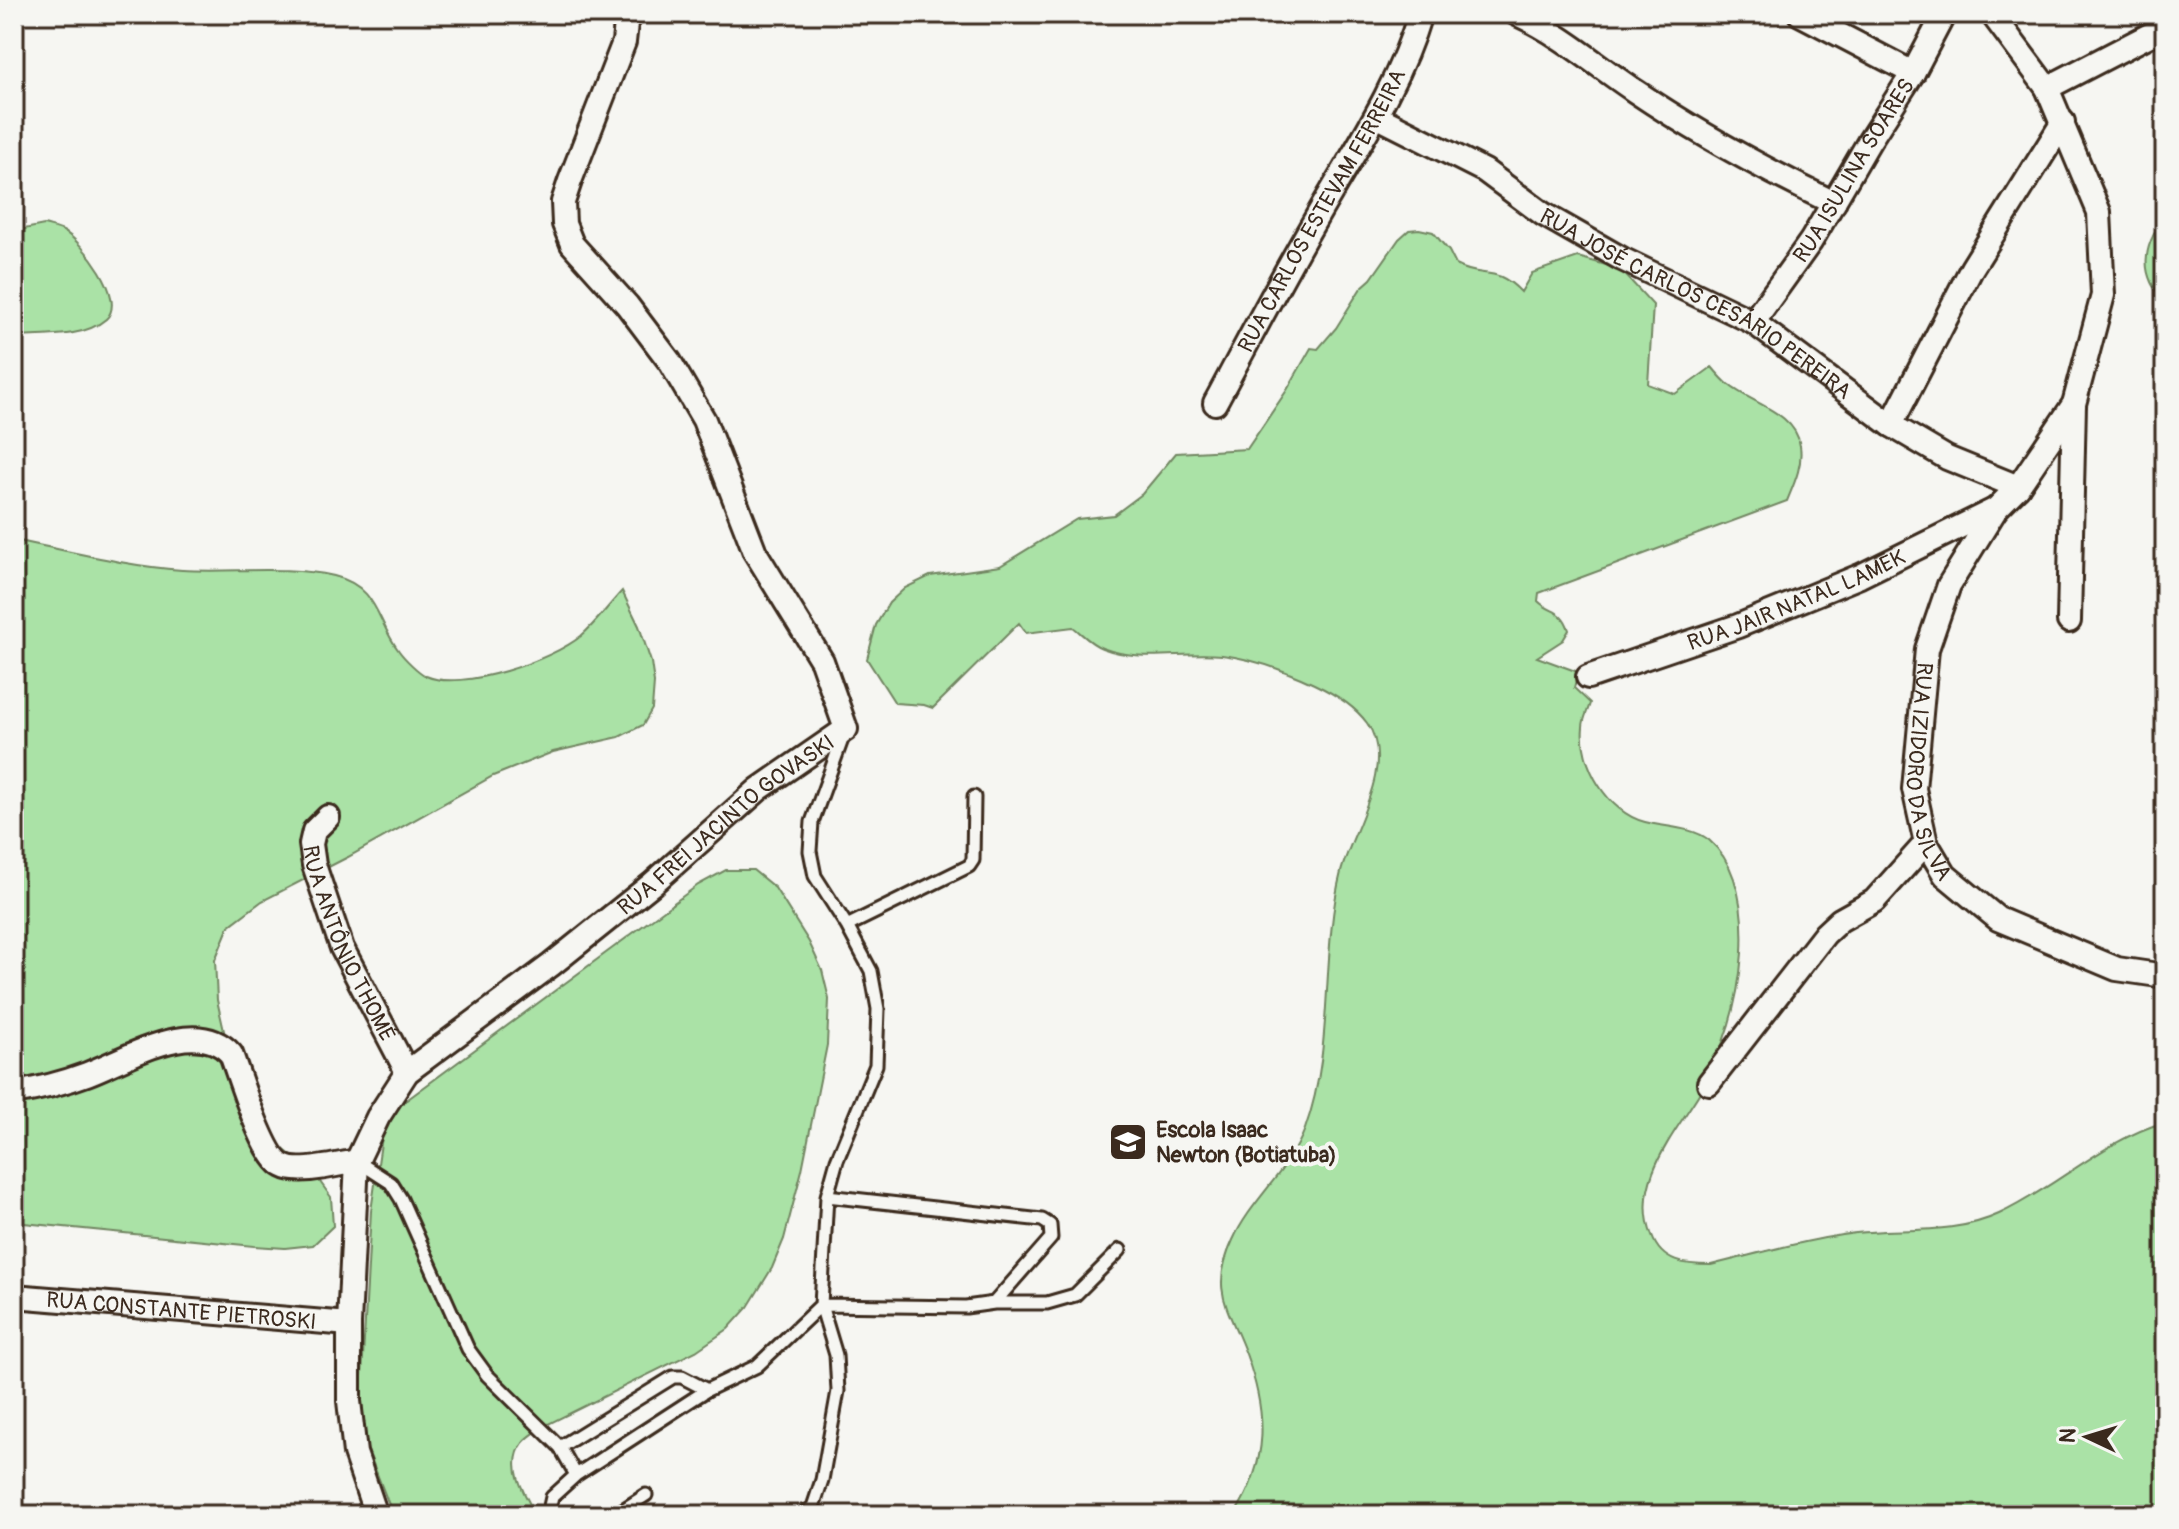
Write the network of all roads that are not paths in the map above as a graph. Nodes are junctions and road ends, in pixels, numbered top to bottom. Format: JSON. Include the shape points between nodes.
{"nodes":[{"id":1,"x":627,"y":14,"type":"edge"},
{"id":2,"x":1420,"y":14,"type":"edge"},
{"id":3,"x":1517,"y":14,"type":"edge"},
{"id":4,"x":1800,"y":14,"type":"edge"},
{"id":5,"x":1944,"y":14,"type":"edge"},
{"id":6,"x":1992,"y":14,"type":"edge"},
{"id":7,"x":2165,"y":27,"type":"edge"},
{"id":8,"x":1913,"y":73,"type":"junction"},
{"id":9,"x":2047,"y":88,"type":"junction"},
{"id":10,"x":1376,"y":116,"type":"junction"},
{"id":11,"x":2063,"y":122,"type":"junction"},
{"id":12,"x":1834,"y":203,"type":"junction"},
{"id":13,"x":1753,"y":322,"type":"junction"},
{"id":14,"x":1215,"y":403,"type":"dead end"},
{"id":15,"x":2074,"y":404,"type":"junction"},
{"id":16,"x":1891,"y":425,"type":"junction"},
{"id":17,"x":2018,"y":487,"type":"junction"},
{"id":18,"x":1996,"y":509,"type":"junction"},
{"id":19,"x":2069,"y":621,"type":"dead end"},
{"id":20,"x":1588,"y":677,"type":"dead end"},
{"id":21,"x":846,"y":729,"type":"junction"},
{"id":22,"x":974,"y":797,"type":"dead end"},
{"id":23,"x":328,"y":817,"type":"dead end"},
{"id":24,"x":1926,"y":843,"type":"junction"},
{"id":25,"x":847,"y":926,"type":"junction"},
{"id":26,"x":2165,"y":976,"type":"edge"},
{"id":27,"x":407,"y":1072,"type":"junction"},
{"id":28,"x":1709,"y":1083,"type":"dead end"},
{"id":29,"x":14,"y":1093,"type":"edge"},
{"id":30,"x":357,"y":1161,"type":"junction"},
{"id":31,"x":827,"y":1196,"type":"junction"},
{"id":32,"x":1120,"y":1250,"type":"dead end"},
{"id":33,"x":14,"y":1296,"type":"edge"},
{"id":34,"x":994,"y":1303,"type":"junction"},
{"id":35,"x":821,"y":1305,"type":"junction"},
{"id":36,"x":349,"y":1324,"type":"junction"},
{"id":37,"x":707,"y":1390,"type":"junction"},
{"id":38,"x":560,"y":1447,"type":"junction"},
{"id":39,"x":576,"y":1475,"type":"junction"},
{"id":40,"x":646,"y":1495,"type":"dead end"},
{"id":41,"x":368,"y":1513,"type":"edge"},
{"id":42,"x":548,"y":1515,"type":"edge"},
{"id":43,"x":615,"y":1515,"type":"edge"},
{"id":44,"x":802,"y":1515,"type":"edge"}],
"edges":[{"from":1,"to":21,"type":"street","name":"RUA FREI JACINTO GOVASKI","via":[[624,42],[566,192],[564,224],[572,244],[670,362],[704,420],[755,552],[822,661]]},
{"from":2,"to":10,"type":"street","name":"RUA CARLOS ESTEVAM FERREIRA","via":[[1410,49]]},
{"from":3,"to":12,"type":"street","via":[[1576,47],[1719,144]]},
{"from":4,"to":8,"type":"street"},
{"from":5,"to":8,"type":"street","name":"RUA ISULINA SOARES"},
{"from":6,"to":9,"type":"street","name":"RUA IZIDORO DA SILVA"},
{"from":7,"to":9,"type":"street"},
{"from":8,"to":12,"type":"street","name":"RUA ISULINA SOARES"},
{"from":9,"to":11,"type":"street","name":"RUA IZIDORO DA SILVA"},
{"from":10,"to":13,"type":"street","name":"RUA JOSÉ CARLOS CESÁRIO PEREIRA","via":[[1485,171],[1543,214],[1622,259]]},
{"from":10,"to":14,"type":"street","name":"RUA CARLOS ESTEVAM FERREIRA"},
{"from":11,"to":15,"type":"street","name":"RUA IZIDORO DA SILVA","via":[[2099,212],[2103,295]]},
{"from":11,"to":16,"type":"street","via":[[1972,268]]},
{"from":12,"to":13,"type":"street","name":"RUA ISULINA SOARES"},
{"from":13,"to":16,"type":"street","name":"RUA JOSÉ CARLOS CESÁRIO PEREIRA"},
{"from":15,"to":17,"type":"street","name":"RUA IZIDORO DA SILVA"},
{"from":15,"to":19,"type":"street"},
{"from":16,"to":17,"type":"street","name":"RUA JOSÉ CARLOS CESÁRIO PEREIRA","via":[[1947,458]]},
{"from":17,"to":18,"type":"street","name":"RUA IZIDORO DA SILVA"},
{"from":18,"to":20,"type":"street","name":"RUA JAIR NATAL LAMEK","via":[[1847,582]]},
{"from":18,"to":24,"type":"street","name":"RUA IZIDORO DA SILVA","via":[[1949,585],[1927,649],[1914,789]]},
{"from":21,"to":25,"type":"lane","via":[[812,822],[810,851],[815,876]]},
{"from":21,"to":27,"type":"street","name":"RUA FREI JACINTO GOVASKI","via":[[759,789],[574,947]]},
{"from":22,"to":25,"type":"lane","via":[[969,866]]},
{"from":23,"to":27,"type":"street","name":"RUA ANTÔNIO THOMÉ","via":[[314,831],[314,865],[342,948]]},
{"from":24,"to":26,"type":"street","name":"RUA IZIDORO DA SILVA","via":[[1945,875],[1998,919],[2117,969]]},
{"from":24,"to":28,"type":"street","via":[[1874,901],[1825,934]]},
{"from":25,"to":31,"type":"lane","via":[[871,971],[878,1009],[876,1065]]},
{"from":27,"to":30,"type":"street","name":"RUA FREI JACINTO GOVASKI"},
{"from":29,"to":30,"type":"street","via":[[86,1074],[172,1040],[201,1038],[221,1043],[231,1054],[270,1155],[284,1167],[300,1170]]},
{"from":30,"to":36,"type":"street","name":"RUA FREI JACINTO GOVASKI"},
{"from":30,"to":38,"type":"lane","via":[[391,1183],[401,1199],[487,1375]]},
{"from":31,"to":34,"type":"lane","via":[[1050,1225],[1051,1238]]},
{"from":31,"to":35,"type":"lane"},
{"from":32,"to":34,"type":"lane","via":[[1075,1295],[1047,1303]]},
{"from":33,"to":36,"type":"street","name":"RUA CONSTANTE PIETROSKI"},
{"from":34,"to":35,"type":"lane"},
{"from":35,"to":37,"type":"lane","via":[[757,1366]]},
{"from":35,"to":44,"type":"lane","via":[[836,1355],[838,1391],[822,1480],[813,1507]]},
{"from":36,"to":41,"type":"street","name":"RUA FREI JACINTO GOVASKI","via":[[349,1401]]},
{"from":37,"to":38,"type":"lane","via":[[673,1377]]},
{"from":37,"to":39,"type":"lane"},
{"from":38,"to":39,"type":"lane"},
{"from":39,"to":42,"type":"lane","via":[[552,1497]]},
{"from":40,"to":43,"type":"lane"}]}
